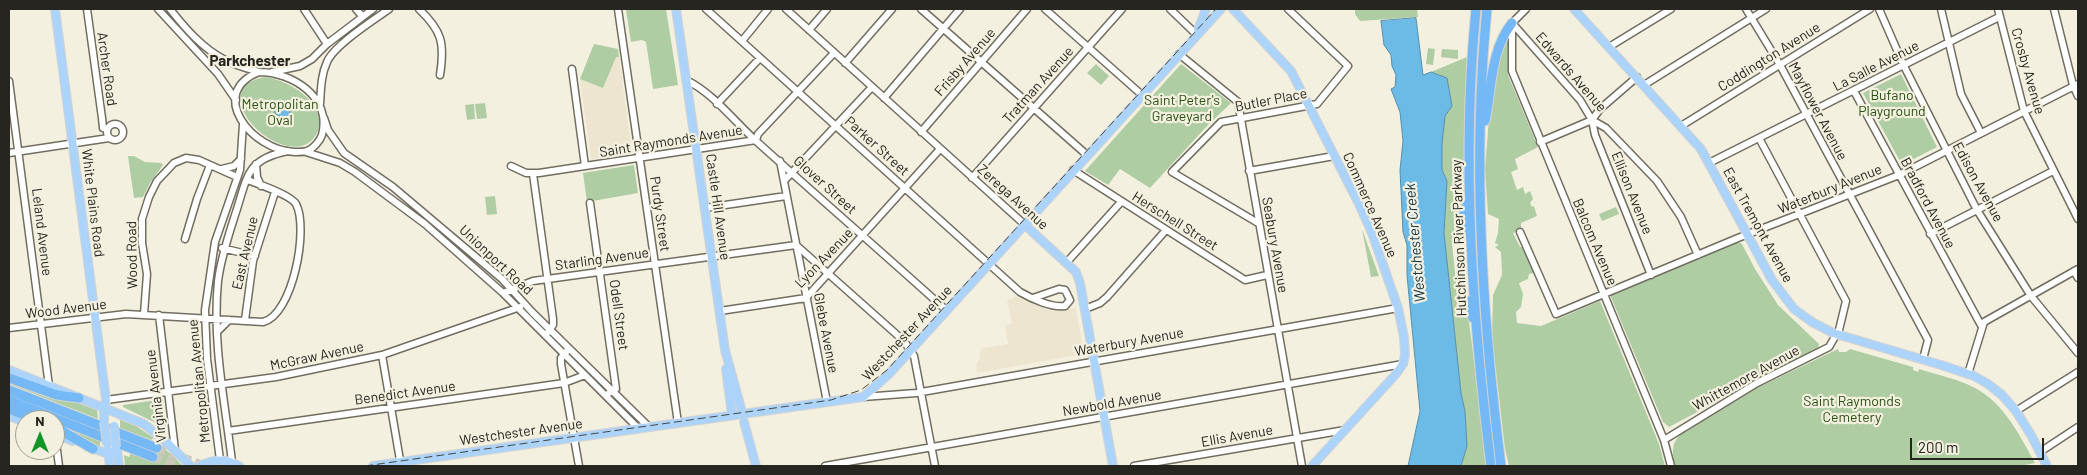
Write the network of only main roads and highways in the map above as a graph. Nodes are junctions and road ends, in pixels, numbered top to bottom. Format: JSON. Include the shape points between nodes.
{"nodes":[{"id":1,"x":55,"y":9,"type":"edge"},
{"id":2,"x":676,"y":9,"type":"edge"},
{"id":3,"x":1206,"y":9,"type":"edge"},
{"id":4,"x":1221,"y":9,"type":"edge"},
{"id":5,"x":1233,"y":9,"type":"edge"},
{"id":6,"x":1476,"y":9,"type":"edge"},
{"id":7,"x":1487,"y":9,"type":"edge"},
{"id":8,"x":1574,"y":9,"type":"edge"},
{"id":9,"x":1512,"y":24,"type":"road end"},
{"id":10,"x":1197,"y":35,"type":"junction"},
{"id":11,"x":1481,"y":139,"type":"junction"},
{"id":12,"x":1470,"y":198,"type":"junction"},
{"id":13,"x":1481,"y":203,"type":"junction"},
{"id":14,"x":1487,"y":220,"type":"dead end"},
{"id":15,"x":1024,"y":224,"type":"junction"},
{"id":16,"x":1463,"y":234,"type":"dead end"},
{"id":17,"x":1490,"y":294,"type":"dead end"},
{"id":18,"x":1466,"y":300,"type":"dead end"},
{"id":19,"x":1476,"y":325,"type":"junction"},
{"id":20,"x":1488,"y":341,"type":"junction"},
{"id":21,"x":725,"y":350,"type":"junction"},
{"id":22,"x":9,"y":370,"type":"edge"},
{"id":23,"x":9,"y":378,"type":"edge"},
{"id":24,"x":9,"y":390,"type":"edge"},
{"id":25,"x":79,"y":398,"type":"junction"},
{"id":26,"x":9,"y":400,"type":"edge"},
{"id":27,"x":107,"y":406,"type":"junction"},
{"id":28,"x":741,"y":408,"type":"dead end"},
{"id":29,"x":732,"y":414,"type":"junction"},
{"id":30,"x":744,"y":422,"type":"dead end"},
{"id":31,"x":1495,"y":423,"type":"junction"},
{"id":32,"x":65,"y":433,"type":"edge"},
{"id":33,"x":65,"y":438,"type":"edge"},
{"id":34,"x":93,"y":449,"type":"junction"},
{"id":35,"x":117,"y":450,"type":"junction"},
{"id":36,"x":108,"y":454,"type":"junction"},
{"id":37,"x":400,"y":464,"type":"edge"},
{"id":38,"x":110,"y":466,"type":"edge"},
{"id":39,"x":119,"y":466,"type":"edge"},
{"id":40,"x":191,"y":466,"type":"edge"},
{"id":41,"x":200,"y":466,"type":"edge"},
{"id":42,"x":240,"y":466,"type":"edge"},
{"id":43,"x":373,"y":466,"type":"edge"},
{"id":44,"x":756,"y":466,"type":"edge"},
{"id":45,"x":1113,"y":466,"type":"edge"},
{"id":46,"x":1312,"y":466,"type":"edge"},
{"id":47,"x":1491,"y":466,"type":"edge"},
{"id":48,"x":1501,"y":466,"type":"edge"},
{"id":49,"x":1508,"y":466,"type":"edge"},
{"id":50,"x":2047,"y":466,"type":"edge"}],
"edges":[{"from":1,"to":27,"type":"main road","name":"White Plains Road"},
{"from":2,"to":21,"type":"main road","name":"Castle Hill Avenue"},
{"from":3,"to":10,"type":"main road"},
{"from":4,"to":10,"type":"main road","name":"Westchester Avenue"},
{"from":5,"to":46,"type":"main road","name":"Commerce Avenue","via":[[1290,68],[1372,233],[1398,308],[1404,337],[1405,355],[1396,374]]},
{"from":6,"to":12,"type":"highway","name":"Hutchinson River Parkway","via":[[1470,100]]},
{"from":7,"to":11,"type":"highway","name":"Hutchinson River Parkway"},
{"from":8,"to":50,"type":"main road","name":"East Tremont Avenue","via":[[1699,146],[1770,276],[1789,303],[1809,320],[1837,335],[1982,380],[1996,389],[2016,411]]},
{"from":9,"to":11,"type":"highway","via":[[1496,57]]},
{"from":10,"to":15,"type":"main road","name":"Westchester Avenue"},
{"from":11,"to":13,"type":"highway","name":"Hutchinson River Parkway"},
{"from":12,"to":16,"type":"highway","via":[[1464,212]]},
{"from":12,"to":19,"type":"highway","name":"Hutchinson River Parkway"},
{"from":13,"to":14,"type":"highway"},
{"from":13,"to":20,"type":"highway","name":"Hutchinson River Parkway"},
{"from":15,"to":29,"type":"main road","name":"Westchester Avenue","via":[[889,374],[863,397]]},
{"from":15,"to":45,"type":"main road","name":"Zerega Avenue","via":[[1076,272]]},
{"from":17,"to":20,"type":"highway"},
{"from":18,"to":19,"type":"highway"},
{"from":19,"to":47,"type":"highway","name":"Hutchinson River Parkway"},
{"from":20,"to":31,"type":"highway","name":"Hutchinson River Parkway"},
{"from":21,"to":28,"type":"main road","name":"Castle Hill Avenue"},
{"from":21,"to":29,"type":"main road"},
{"from":22,"to":25,"type":"main road"},
{"from":23,"to":25,"type":"highway","via":[[57,395]]},
{"from":24,"to":26,"type":"highway","via":[[155,452]]},
{"from":25,"to":27,"type":"main road"},
{"from":27,"to":35,"type":"main road","name":"White Plains Road","bridge":true},
{"from":27,"to":36,"type":"main road","name":"White Plains Road","bridge":true,"via":[[104,422]]},
{"from":27,"to":40,"type":"main road","name":"Virginia Avenue","via":[[150,428]]},
{"from":29,"to":37,"type":"main road","name":"Westchester Avenue"},
{"from":30,"to":44,"type":"main road"},
{"from":31,"to":48,"type":"highway","name":"Hutchinson River Parkway"},
{"from":31,"to":49,"type":"highway"},
{"from":32,"to":34,"type":"highway"},
{"from":33,"to":34,"type":"main road"},
{"from":34,"to":36,"type":"main road"},
{"from":35,"to":36,"type":"main road"},
{"from":35,"to":39,"type":"main road","name":"White Plains Road"},
{"from":36,"to":38,"type":"main road","name":"White Plains Road"},
{"from":37,"to":43,"type":"main road","name":"Westchester Avenue"},
{"from":41,"to":42,"type":"main road","via":[[220,460]]}]}
